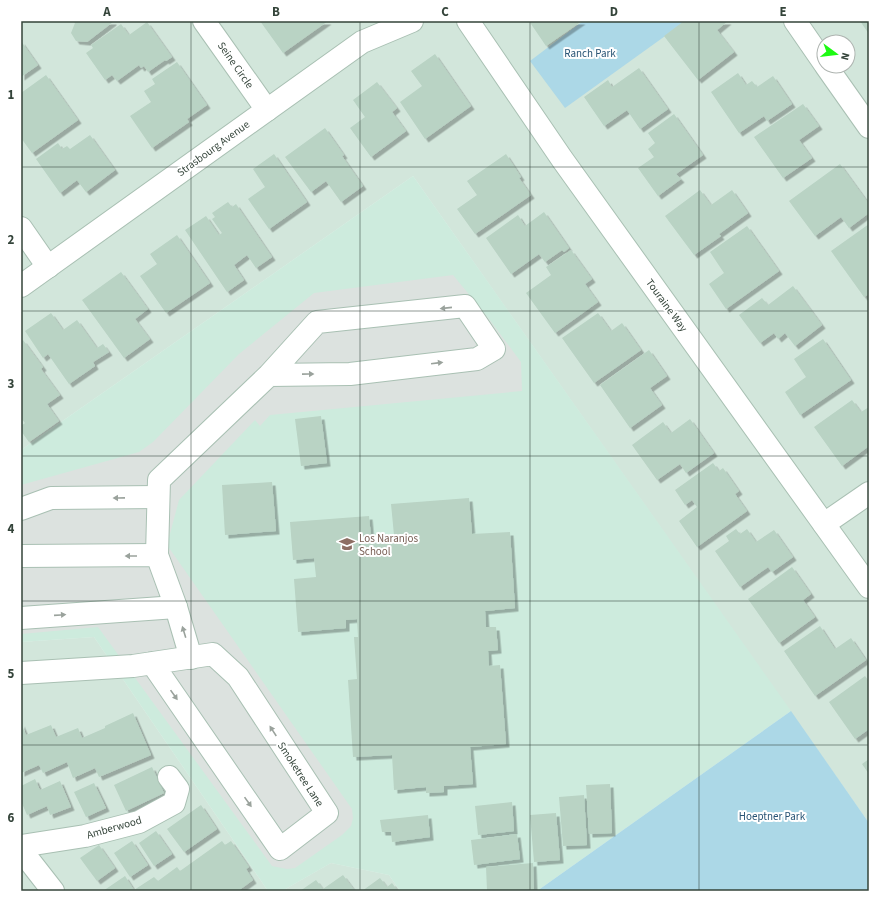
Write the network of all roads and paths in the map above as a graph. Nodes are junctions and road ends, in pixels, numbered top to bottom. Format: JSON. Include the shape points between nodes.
{"nodes":[{"id":1,"x":204,"y":21,"type":"edge"},
{"id":2,"x":412,"y":21,"type":"edge"},
{"id":3,"x":468,"y":21,"type":"edge"},
{"id":4,"x":795,"y":21,"type":"edge"},
{"id":5,"x":816,"y":51,"type":"edge"},
{"id":6,"x":832,"y":74,"type":"edge"},
{"id":7,"x":267,"y":110,"type":"junction"},
{"id":8,"x":869,"y":127,"type":"edge"},
{"id":9,"x":21,"y":228,"type":"edge"},
{"id":10,"x":48,"y":267,"type":"junction"},
{"id":11,"x":21,"y":286,"type":"edge"},
{"id":12,"x":269,"y":375,"type":"junction"},
{"id":13,"x":869,"y":493,"type":"edge"},
{"id":14,"x":158,"y":497,"type":"junction"},
{"id":15,"x":21,"y":509,"type":"edge"},
{"id":16,"x":824,"y":524,"type":"junction"},
{"id":17,"x":157,"y":555,"type":"junction"},
{"id":18,"x":21,"y":556,"type":"edge"},
{"id":19,"x":869,"y":587,"type":"edge"},
{"id":20,"x":176,"y":607,"type":"junction"},
{"id":21,"x":21,"y":618,"type":"edge"},
{"id":22,"x":191,"y":658,"type":"junction"},
{"id":23,"x":152,"y":663,"type":"junction"},
{"id":24,"x":21,"y":674,"type":"edge"},
{"id":25,"x":169,"y":777,"type":"dead end"},
{"id":26,"x":21,"y":846,"type":"edge"},
{"id":27,"x":21,"y":850,"type":"edge"},
{"id":28,"x":53,"y":891,"type":"edge"}],
"edges":[{"from":1,"to":7,"type":"street","name":"Seine Circle"},
{"from":2,"to":7,"type":"street","name":"Strasbourg Avenue","via":[[362,42]]},
{"from":3,"to":16,"type":"street","name":"Touraine Way","via":[[562,159]]},
{"from":4,"to":5,"type":"street"},
{"from":6,"to":8,"type":"street"},
{"from":7,"to":10,"type":"street","name":"Strasbourg Avenue"},
{"from":9,"to":10,"type":"street"},
{"from":10,"to":11,"type":"street","name":"Strasbourg Avenue"},
{"from":12,"to":12,"type":"street","one_way":true,"via":[[357,373],[477,359],[494,349],[465,306],[324,321],[317,322]]},
{"from":12,"to":14,"type":"street","via":[[159,480]]},
{"from":13,"to":16,"type":"street"},
{"from":14,"to":15,"type":"street","one_way":true,"via":[[51,498]]},
{"from":14,"to":17,"type":"street"},
{"from":16,"to":19,"type":"street","name":"Touraine Way"},
{"from":17,"to":18,"type":"street","one_way":true},
{"from":17,"to":20,"type":"street"},
{"from":21,"to":20,"type":"street","one_way":true},
{"from":22,"to":20,"type":"street","one_way":true},
{"from":22,"to":23,"type":"street","name":"Smoketree Lane"},
{"from":23,"to":22,"type":"street","name":"Smoketree Lane","one_way":true,"via":[[280,849],[327,813],[238,677],[212,654]]},
{"from":23,"to":24,"type":"street","name":"Smoketree Lane"},
{"from":25,"to":26,"type":"street","name":"Amberwood","via":[[178,789],[174,803],[139,822],[85,836]]},
{"from":27,"to":28,"type":"street"}]}
